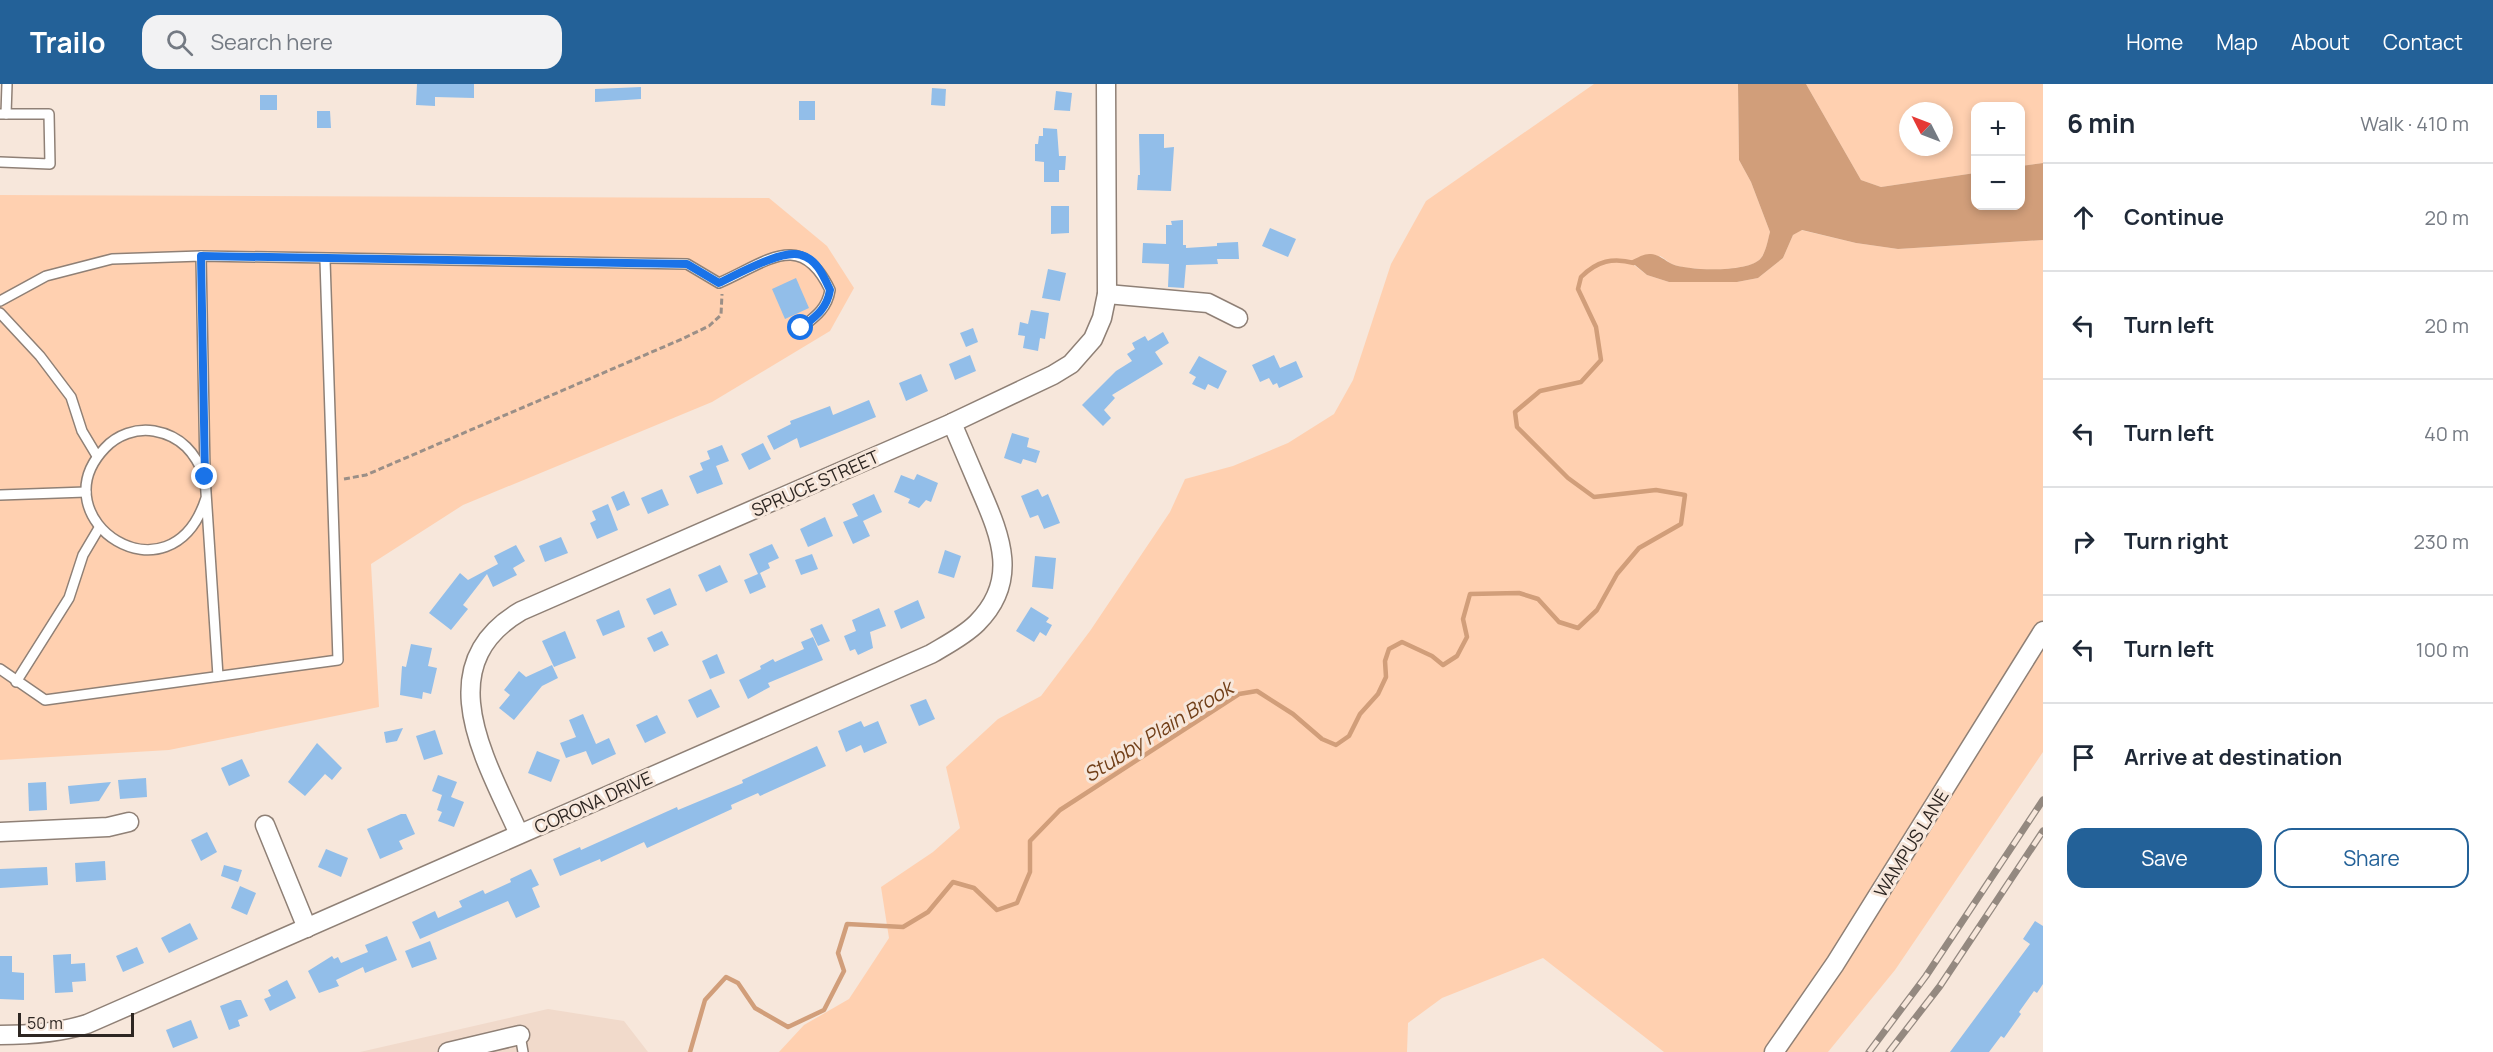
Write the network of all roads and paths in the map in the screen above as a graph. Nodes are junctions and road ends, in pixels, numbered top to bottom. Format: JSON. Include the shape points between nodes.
{"nodes":[{"id":1,"x":7,"y":84,"type":"edge"},
{"id":2,"x":1106,"y":84,"type":"edge"},
{"id":3,"x":3,"y":114,"type":"edge"},
{"id":4,"x":0,"y":162,"type":"edge"},
{"id":5,"x":201,"y":256,"type":"junction"},
{"id":6,"x":324,"y":260,"type":"junction"},
{"id":7,"x":719,"y":283,"type":"junction"},
{"id":8,"x":1107,"y":294,"type":"junction"},
{"id":9,"x":0,"y":301,"type":"edge"},
{"id":10,"x":0,"y":313,"type":"edge"},
{"id":11,"x":1238,"y":318,"type":"dead end"},
{"id":12,"x":801,"y":328,"type":"dead end"},
{"id":13,"x":952,"y":423,"type":"junction"},
{"id":14,"x":97,"y":456,"type":"junction"},
{"id":15,"x":205,"y":477,"type":"junction"},
{"id":16,"x":330,"y":481,"type":"junction"},
{"id":17,"x":86,"y":492,"type":"junction"},
{"id":18,"x":0,"y":495,"type":"edge"},
{"id":19,"x":206,"y":498,"type":"junction"},
{"id":20,"x":99,"y":528,"type":"junction"},
{"id":21,"x":2043,"y":631,"type":"edge"},
{"id":22,"x":0,"y":669,"type":"edge"},
{"id":23,"x":218,"y":676,"type":"junction"},
{"id":24,"x":16,"y":682,"type":"junction"},
{"id":25,"x":129,"y":822,"type":"dead end"},
{"id":26,"x":265,"y":825,"type":"dead end"},
{"id":27,"x":0,"y":832,"type":"edge"},
{"id":28,"x":519,"y":834,"type":"junction"},
{"id":29,"x":308,"y":928,"type":"junction"},
{"id":30,"x":0,"y":1035,"type":"edge"},
{"id":31,"x":521,"y":1044,"type":"edge"},
{"id":32,"x":448,"y":1052,"type":"edge"},
{"id":33,"x":1774,"y":1052,"type":"edge"}],
"edges":[{"from":1,"to":3,"type":"lane"},
{"from":2,"to":8,"type":"street","name":"SPRUCE STREET"},
{"from":3,"to":4,"type":"lane","via":[[49,114],[50,164]]},
{"from":5,"to":6,"type":"lane"},
{"from":5,"to":9,"type":"lane","via":[[112,260],[46,276]]},
{"from":5,"to":15,"type":"lane"},
{"from":6,"to":7,"type":"lane","via":[[687,264]]},
{"from":6,"to":16,"type":"lane"},
{"from":7,"to":12,"type":"lane","via":[[789,254],[802,255],[813,262],[830,290],[828,303]]},
{"from":7,"to":16,"type":"path","via":[[722,315],[709,326],[366,475]]},
{"from":8,"to":11,"type":"street","via":[[1208,303]]},
{"from":8,"to":13,"type":"street","name":"SPRUCE STREET","via":[[1097,331],[1071,364]]},
{"from":10,"to":14,"type":"lane","via":[[40,356],[70,397],[82,431]]},
{"from":13,"to":28,"type":"street","name":"SPRUCE STREET","via":[[521,611],[498,628],[477,662],[470,690],[470,714],[478,744]]},
{"from":13,"to":28,"type":"street","name":"CORONA DRIVE","via":[[1002,545],[1004,562],[998,591],[977,623],[931,654]]},
{"from":14,"to":15,"type":"lane","via":[[110,442],[127,433],[166,433],[184,443],[197,458]]},
{"from":14,"to":17,"type":"lane"},
{"from":15,"to":19,"type":"lane"},
{"from":16,"to":23,"type":"lane","via":[[338,660]]},
{"from":17,"to":18,"type":"lane"},
{"from":17,"to":20,"type":"lane"},
{"from":19,"to":20,"type":"lane","via":[[200,517],[188,534],[171,545],[151,550],[130,548]]},
{"from":19,"to":23,"type":"lane"},
{"from":20,"to":24,"type":"lane","via":[[83,555],[69,598]]},
{"from":21,"to":33,"type":"street","name":"WAMPUS LANE","via":[[1835,964]]},
{"from":22,"to":24,"type":"lane"},
{"from":23,"to":24,"type":"lane","via":[[45,700]]},
{"from":25,"to":27,"type":"street","via":[[108,827]]},
{"from":26,"to":29,"type":"street"},
{"from":28,"to":29,"type":"street","name":"CORONA DRIVE"},
{"from":29,"to":30,"type":"street","name":"CORONA DRIVE","via":[[87,1024],[48,1033]]},
{"from":31,"to":32,"type":"street"}]}
